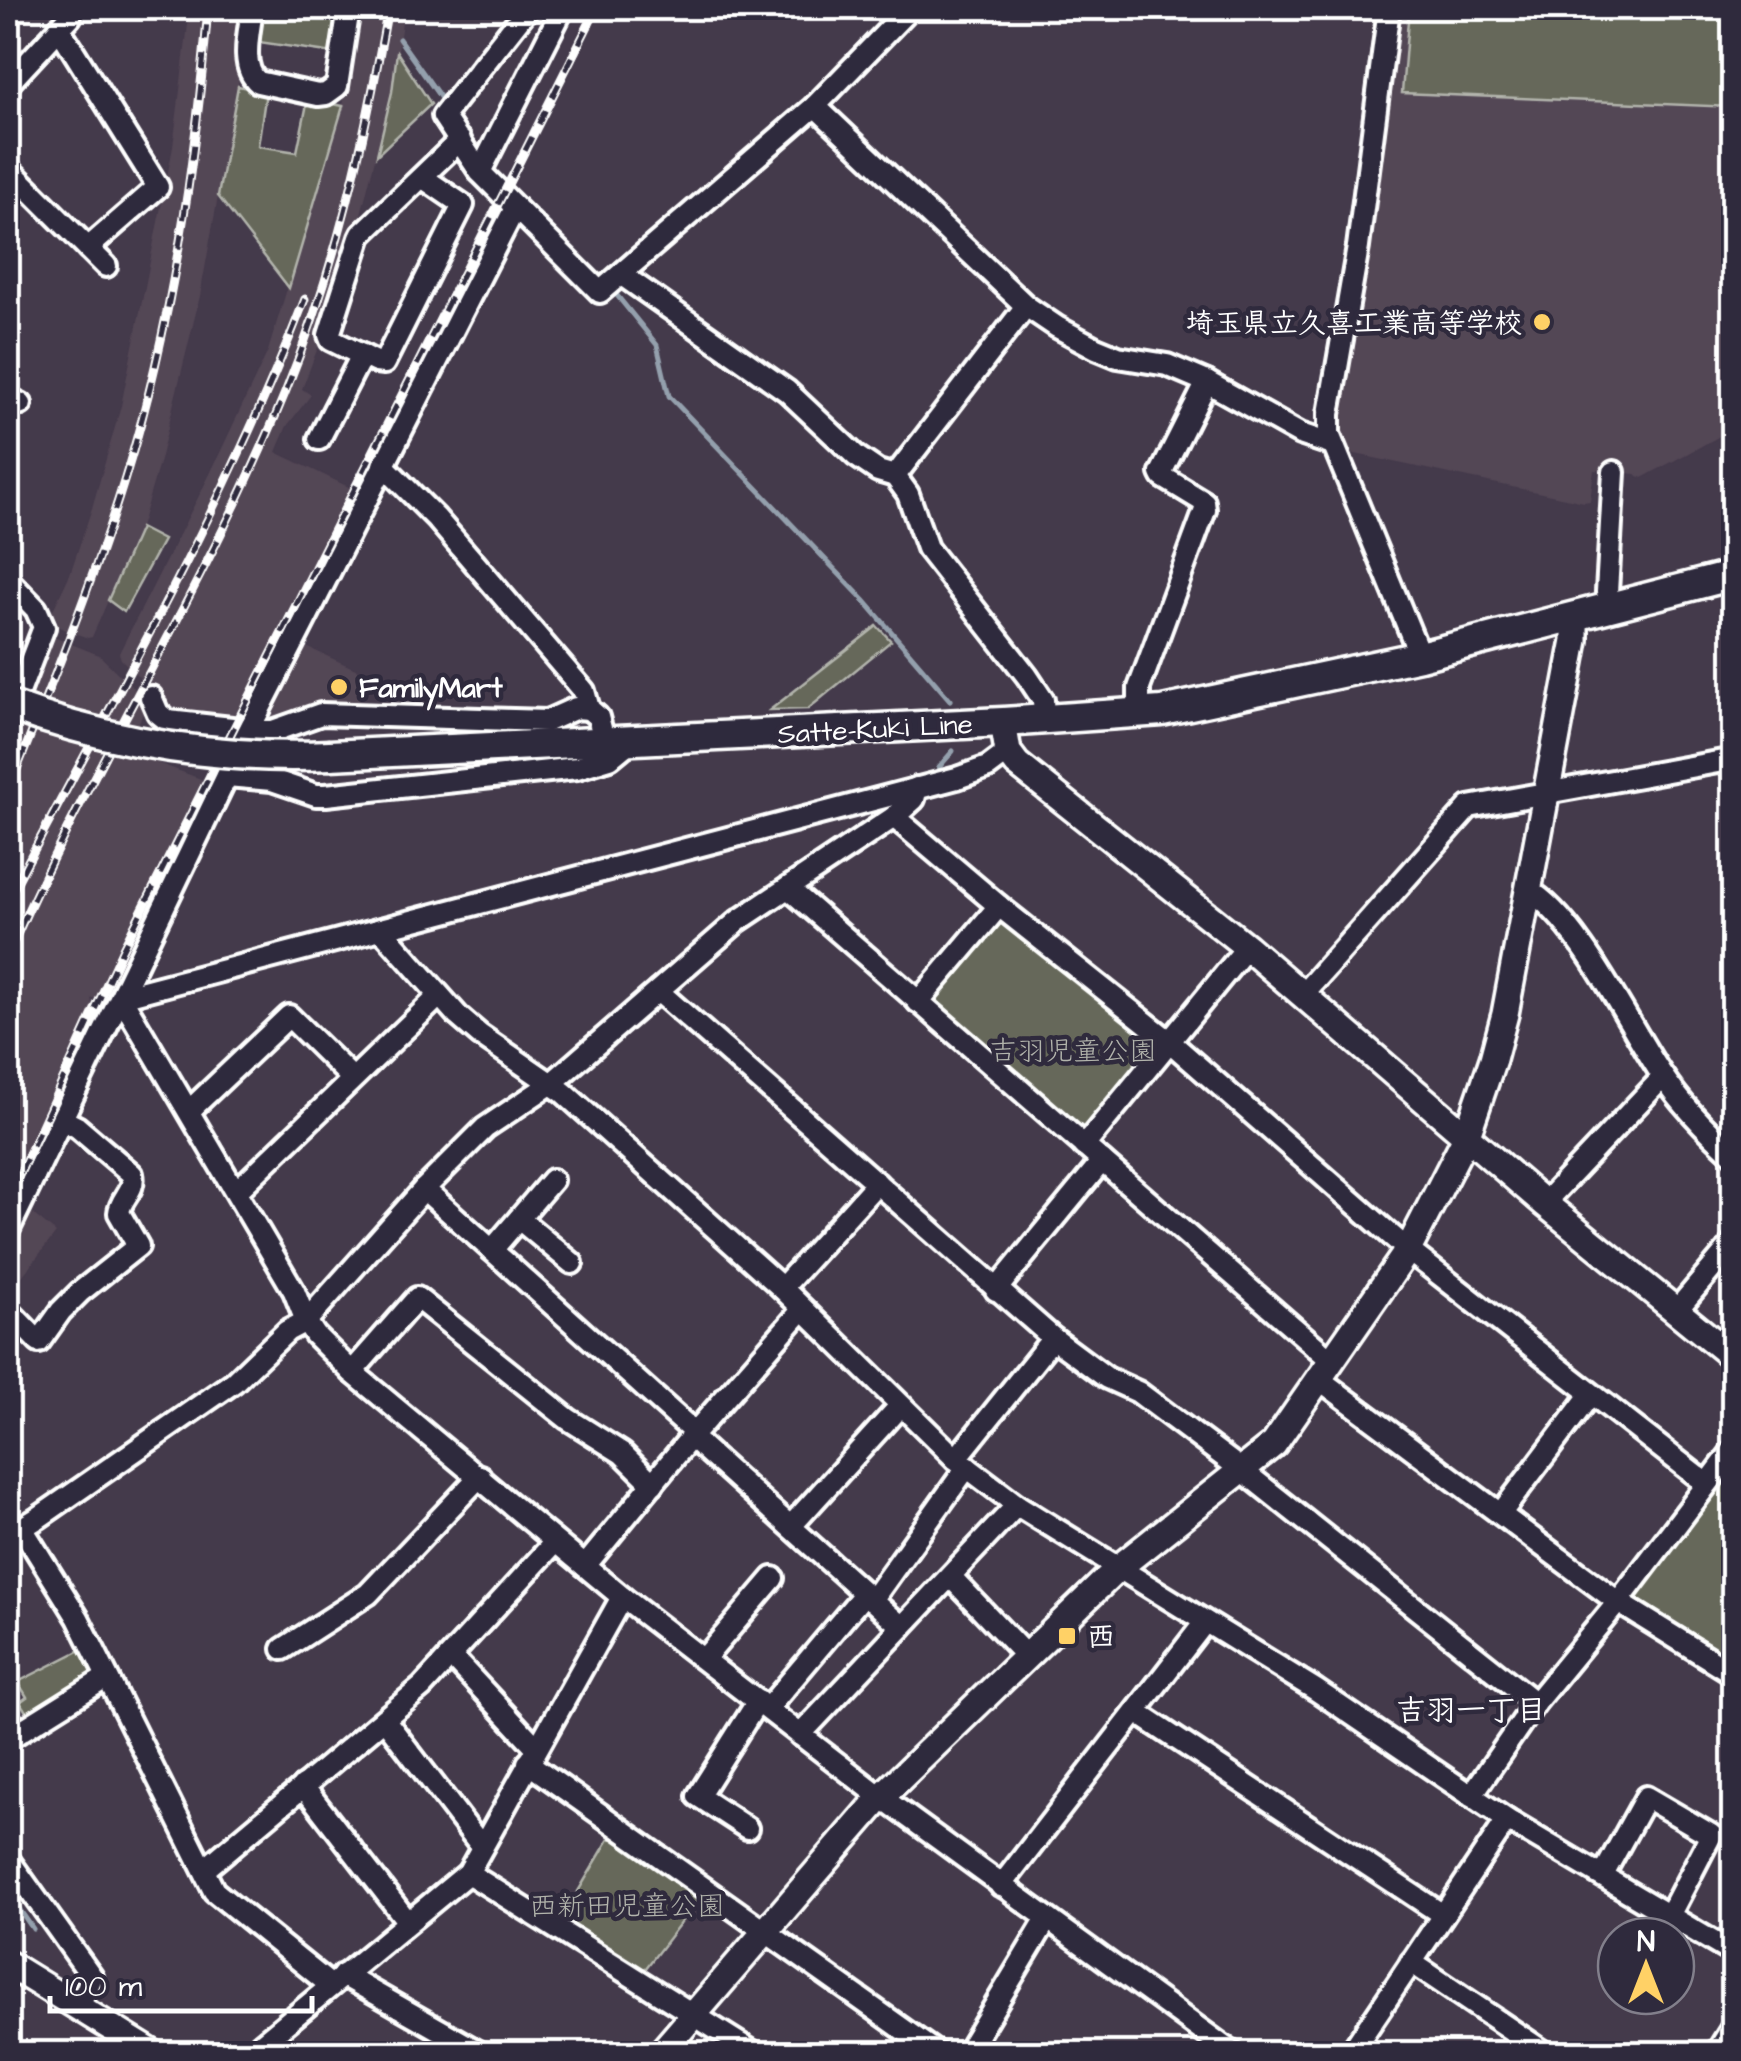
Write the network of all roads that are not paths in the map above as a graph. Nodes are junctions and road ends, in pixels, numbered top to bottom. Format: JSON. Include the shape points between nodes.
{"nodes":[{"id":1,"x":68,"y":8,"type":"edge"},
{"id":2,"x":252,"y":8,"type":"edge"},
{"id":3,"x":350,"y":8,"type":"edge"},
{"id":4,"x":528,"y":8,"type":"edge"},
{"id":5,"x":564,"y":8,"type":"edge"},
{"id":6,"x":910,"y":8,"type":"edge"},
{"id":7,"x":1389,"y":8,"type":"edge"},
{"id":8,"x":59,"y":28,"type":"junction"},
{"id":9,"x":8,"y":84,"type":"edge"},
{"id":10,"x":815,"y":106,"type":"junction"},
{"id":11,"x":460,"y":140,"type":"junction"},
{"id":12,"x":8,"y":168,"type":"edge"},
{"id":13,"x":480,"y":172,"type":"junction"},
{"id":14,"x":422,"y":177,"type":"junction"},
{"id":15,"x":515,"y":208,"type":"junction"},
{"id":16,"x":88,"y":248,"type":"junction"},
{"id":17,"x":106,"y":266,"type":"dead end"},
{"id":18,"x":622,"y":276,"type":"junction"},
{"id":19,"x":1026,"y":306,"type":"junction"},
{"id":20,"x":362,"y":355,"type":"junction"},
{"id":21,"x":1207,"y":382,"type":"junction"},
{"id":22,"x":319,"y":439,"type":"dead end"},
{"id":23,"x":1332,"y":445,"type":"junction"},
{"id":24,"x":383,"y":464,"type":"junction"},
{"id":25,"x":1614,"y":472,"type":"dead end"},
{"id":26,"x":895,"y":476,"type":"junction"},
{"id":27,"x":1734,"y":575,"type":"edge"},
{"id":28,"x":8,"y":580,"type":"edge"},
{"id":29,"x":1610,"y":607,"type":"junction"},
{"id":30,"x":1575,"y":616,"type":"junction"},
{"id":31,"x":1420,"y":656,"type":"junction"},
{"id":32,"x":12,"y":690,"type":"edge"},
{"id":33,"x":151,"y":697,"type":"dead end"},
{"id":34,"x":588,"y":710,"type":"junction"},
{"id":35,"x":1139,"y":713,"type":"junction"},
{"id":36,"x":1044,"y":719,"type":"junction"},
{"id":37,"x":8,"y":721,"type":"edge"},
{"id":38,"x":1003,"y":722,"type":"junction"},
{"id":39,"x":250,"y":730,"type":"junction"},
{"id":40,"x":634,"y":739,"type":"junction"},
{"id":41,"x":604,"y":740,"type":"junction"},
{"id":42,"x":1008,"y":752,"type":"junction"},
{"id":43,"x":1733,"y":766,"type":"edge"},
{"id":44,"x":227,"y":776,"type":"junction"},
{"id":45,"x":917,"y":788,"type":"junction"},
{"id":46,"x":1547,"y":792,"type":"junction"},
{"id":47,"x":894,"y":816,"type":"junction"},
{"id":48,"x":788,"y":888,"type":"junction"},
{"id":49,"x":1528,"y":890,"type":"junction"},
{"id":50,"x":999,"y":906,"type":"junction"},
{"id":51,"x":381,"y":930,"type":"junction"},
{"id":52,"x":1247,"y":947,"type":"junction"},
{"id":53,"x":658,"y":991,"type":"junction"},
{"id":54,"x":1303,"y":994,"type":"junction"},
{"id":55,"x":439,"y":996,"type":"junction"},
{"id":56,"x":121,"y":997,"type":"junction"},
{"id":57,"x":918,"y":1002,"type":"junction"},
{"id":58,"x":1169,"y":1041,"type":"junction"},
{"id":59,"x":1663,"y":1077,"type":"junction"},
{"id":60,"x":352,"y":1078,"type":"junction"},
{"id":61,"x":552,"y":1083,"type":"junction"},
{"id":62,"x":190,"y":1110,"type":"junction"},
{"id":63,"x":63,"y":1120,"type":"junction"},
{"id":64,"x":1467,"y":1135,"type":"junction"},
{"id":65,"x":1084,"y":1146,"type":"junction"},
{"id":66,"x":1730,"y":1146,"type":"edge"},
{"id":67,"x":1102,"y":1161,"type":"junction"},
{"id":68,"x":552,"y":1180,"type":"dead end"},
{"id":69,"x":878,"y":1182,"type":"junction"},
{"id":70,"x":424,"y":1188,"type":"junction"},
{"id":71,"x":238,"y":1191,"type":"junction"},
{"id":72,"x":1544,"y":1203,"type":"junction"},
{"id":73,"x":519,"y":1219,"type":"junction"},
{"id":74,"x":8,"y":1231,"type":"edge"},
{"id":75,"x":1734,"y":1242,"type":"edge"},
{"id":76,"x":492,"y":1250,"type":"junction"},
{"id":77,"x":1408,"y":1250,"type":"junction"},
{"id":78,"x":572,"y":1264,"type":"dead end"},
{"id":79,"x":782,"y":1288,"type":"junction"},
{"id":80,"x":996,"y":1290,"type":"junction"},
{"id":81,"x":803,"y":1309,"type":"junction"},
{"id":82,"x":8,"y":1310,"type":"edge"},
{"id":83,"x":1676,"y":1310,"type":"junction"},
{"id":84,"x":306,"y":1321,"type":"junction"},
{"id":85,"x":1053,"y":1338,"type":"junction"},
{"id":86,"x":1734,"y":1358,"type":"edge"},
{"id":87,"x":1325,"y":1369,"type":"junction"},
{"id":88,"x":352,"y":1372,"type":"junction"},
{"id":89,"x":1590,"y":1395,"type":"junction"},
{"id":90,"x":899,"y":1406,"type":"junction"},
{"id":91,"x":693,"y":1435,"type":"junction"},
{"id":92,"x":1734,"y":1449,"type":"edge"},
{"id":93,"x":962,"y":1463,"type":"junction"},
{"id":94,"x":1243,"y":1471,"type":"junction"},
{"id":95,"x":480,"y":1476,"type":"junction"},
{"id":96,"x":1706,"y":1483,"type":"junction"},
{"id":97,"x":653,"y":1484,"type":"junction"},
{"id":98,"x":1017,"y":1506,"type":"junction"},
{"id":99,"x":1501,"y":1513,"type":"junction"},
{"id":100,"x":791,"y":1526,"type":"junction"},
{"id":101,"x":12,"y":1527,"type":"edge"},
{"id":102,"x":555,"y":1542,"type":"junction"},
{"id":103,"x":585,"y":1566,"type":"junction"},
{"id":104,"x":1118,"y":1568,"type":"junction"},
{"id":105,"x":951,"y":1577,"type":"junction"},
{"id":106,"x":772,"y":1578,"type":"dead end"},
{"id":107,"x":622,"y":1597,"type":"junction"},
{"id":108,"x":868,"y":1597,"type":"junction"},
{"id":109,"x":1618,"y":1602,"type":"junction"},
{"id":110,"x":1205,"y":1622,"type":"junction"},
{"id":111,"x":902,"y":1627,"type":"junction"},
{"id":112,"x":282,"y":1648,"type":"dead end"},
{"id":113,"x":451,"y":1656,"type":"junction"},
{"id":114,"x":1026,"y":1656,"type":"junction"},
{"id":115,"x":704,"y":1659,"type":"junction"},
{"id":116,"x":1734,"y":1674,"type":"edge"},
{"id":117,"x":107,"y":1677,"type":"junction"},
{"id":118,"x":1536,"y":1703,"type":"junction"},
{"id":119,"x":763,"y":1704,"type":"junction"},
{"id":120,"x":1136,"y":1712,"type":"junction"},
{"id":121,"x":385,"y":1720,"type":"junction"},
{"id":122,"x":800,"y":1735,"type":"junction"},
{"id":123,"x":8,"y":1739,"type":"edge"},
{"id":124,"x":533,"y":1756,"type":"junction"},
{"id":125,"x":303,"y":1786,"type":"junction"},
{"id":126,"x":1471,"y":1796,"type":"junction"},
{"id":127,"x":881,"y":1798,"type":"junction"},
{"id":128,"x":1508,"y":1820,"type":"junction"},
{"id":129,"x":747,"y":1828,"type":"dead end"},
{"id":130,"x":482,"y":1847,"type":"junction"},
{"id":131,"x":8,"y":1860,"type":"edge"},
{"id":132,"x":204,"y":1870,"type":"junction"},
{"id":133,"x":468,"y":1872,"type":"junction"},
{"id":134,"x":1602,"y":1875,"type":"junction"},
{"id":135,"x":1001,"y":1886,"type":"junction"},
{"id":136,"x":1670,"y":1914,"type":"junction"},
{"id":137,"x":1443,"y":1915,"type":"junction"},
{"id":138,"x":1047,"y":1919,"type":"junction"},
{"id":139,"x":408,"y":1922,"type":"junction"},
{"id":140,"x":766,"y":1932,"type":"junction"},
{"id":141,"x":1734,"y":1954,"type":"edge"},
{"id":142,"x":1411,"y":1962,"type":"junction"},
{"id":143,"x":8,"y":1964,"type":"edge"},
{"id":144,"x":337,"y":1980,"type":"junction"},
{"id":145,"x":79,"y":2007,"type":"junction"},
{"id":146,"x":694,"y":2015,"type":"junction"},
{"id":147,"x":1734,"y":2025,"type":"edge"},
{"id":148,"x":154,"y":2054,"type":"edge"},
{"id":149,"x":249,"y":2054,"type":"edge"},
{"id":150,"x":482,"y":2054,"type":"edge"},
{"id":151,"x":660,"y":2054,"type":"edge"},
{"id":152,"x":756,"y":2054,"type":"edge"},
{"id":153,"x":938,"y":2054,"type":"edge"},
{"id":154,"x":966,"y":2054,"type":"edge"},
{"id":155,"x":1234,"y":2054,"type":"edge"},
{"id":156,"x":1350,"y":2054,"type":"edge"},
{"id":157,"x":1547,"y":2054,"type":"edge"},
{"id":158,"x":1716,"y":2054,"type":"edge"}],
"edges":[{"from":1,"to":8,"type":"street","via":[[70,16]]},
{"from":2,"to":3,"type":"street","via":[[252,78],[318,95],[337,86]]},
{"from":4,"to":11,"type":"street","via":[[443,116]]},
{"from":5,"to":13,"type":"street"},
{"from":6,"to":10,"type":"street"},
{"from":7,"to":23,"type":"street","via":[[1329,414]]},
{"from":8,"to":9,"type":"street"},
{"from":8,"to":16,"type":"street","via":[[158,187]]},
{"from":10,"to":18,"type":"street"},
{"from":10,"to":19,"type":"street"},
{"from":11,"to":13,"type":"street"},
{"from":11,"to":14,"type":"street"},
{"from":12,"to":16,"type":"street"},
{"from":13,"to":15,"type":"street"},
{"from":14,"to":20,"type":"street","via":[[360,238],[329,335]]},
{"from":14,"to":20,"type":"street","via":[[464,205],[384,363]]},
{"from":15,"to":18,"type":"street","via":[[600,292]]},
{"from":15,"to":24,"type":"street"},
{"from":16,"to":17,"type":"street"},
{"from":18,"to":26,"type":"street","via":[[787,391],[856,456]]},
{"from":19,"to":21,"type":"street","via":[[1118,357],[1167,365]]},
{"from":19,"to":26,"type":"street"},
{"from":20,"to":22,"type":"street"},
{"from":21,"to":23,"type":"street"},
{"from":21,"to":35,"type":"street","via":[[1161,473],[1199,496],[1205,510],[1139,688]]},
{"from":23,"to":31,"type":"street"},
{"from":24,"to":34,"type":"street","via":[[584,691]]},
{"from":24,"to":39,"type":"street"},
{"from":25,"to":29,"type":"street"},
{"from":26,"to":36,"type":"street","via":[[927,548],[1027,676],[1042,700]]},
{"from":27,"to":29,"type":"main road","name":"Satte-Kuki Line"},
{"from":28,"to":32,"type":"street","via":[[36,608],[44,627]]},
{"from":29,"to":30,"type":"main road","name":"Satte-Kuki Line"},
{"from":30,"to":31,"type":"main road","name":"Satte-Kuki Line"},
{"from":30,"to":46,"type":"street"},
{"from":31,"to":35,"type":"main road","name":"Satte-Kuki Line"},
{"from":32,"to":37,"type":"street"},
{"from":32,"to":41,"type":"main road","name":"Satte-Kuki Line","bridge":true,"via":[[86,730],[242,755]]},
{"from":33,"to":39,"type":"street","via":[[168,722]]},
{"from":34,"to":39,"type":"street","via":[[546,721],[320,714],[273,731]]},
{"from":34,"to":41,"type":"street","via":[[598,717]]},
{"from":35,"to":36,"type":"main road","name":"Satte-Kuki Line"},
{"from":36,"to":38,"type":"main road","name":"Satte-Kuki Line"},
{"from":38,"to":40,"type":"main road","name":"Satte-Kuki Line"},
{"from":38,"to":42,"type":"street"},
{"from":39,"to":44,"type":"street"},
{"from":40,"to":41,"type":"main road","name":"Satte-Kuki Line"},
{"from":40,"to":44,"type":"street","via":[[610,758],[577,768],[326,795]]},
{"from":42,"to":45,"type":"street","via":[[981,771]]},
{"from":42,"to":52,"type":"street"},
{"from":43,"to":46,"type":"street"},
{"from":44,"to":56,"type":"street"},
{"from":45,"to":47,"type":"street"},
{"from":45,"to":51,"type":"street"},
{"from":46,"to":49,"type":"street"},
{"from":46,"to":54,"type":"street","via":[[1462,812]]},
{"from":47,"to":48,"type":"street"},
{"from":47,"to":50,"type":"street"},
{"from":48,"to":53,"type":"street","via":[[738,921]]},
{"from":48,"to":57,"type":"street"},
{"from":49,"to":59,"type":"street","via":[[1547,900]]},
{"from":49,"to":64,"type":"street","via":[[1505,1014]]},
{"from":50,"to":57,"type":"street"},
{"from":50,"to":58,"type":"street"},
{"from":51,"to":55,"type":"street"},
{"from":51,"to":56,"type":"street"},
{"from":52,"to":54,"type":"street"},
{"from":52,"to":58,"type":"street"},
{"from":53,"to":61,"type":"street"},
{"from":53,"to":69,"type":"street"},
{"from":54,"to":64,"type":"street"},
{"from":55,"to":60,"type":"street"},
{"from":55,"to":61,"type":"street","via":[[480,1035]]},
{"from":56,"to":62,"type":"street"},
{"from":56,"to":63,"type":"street"},
{"from":57,"to":65,"type":"street"},
{"from":58,"to":65,"type":"street"},
{"from":58,"to":77,"type":"street"},
{"from":59,"to":66,"type":"street"},
{"from":59,"to":72,"type":"street"},
{"from":60,"to":62,"type":"street","via":[[289,1016]]},
{"from":60,"to":71,"type":"street"},
{"from":61,"to":70,"type":"street","via":[[485,1128]]},
{"from":61,"to":79,"type":"street"},
{"from":62,"to":71,"type":"street"},
{"from":63,"to":74,"type":"street"},
{"from":63,"to":82,"type":"street","via":[[132,1174],[119,1213],[138,1246],[80,1292],[39,1342]]},
{"from":64,"to":72,"type":"street"},
{"from":64,"to":77,"type":"street"},
{"from":65,"to":67,"type":"street"},
{"from":67,"to":80,"type":"street"},
{"from":67,"to":87,"type":"street"},
{"from":68,"to":73,"type":"street"},
{"from":69,"to":79,"type":"street"},
{"from":69,"to":80,"type":"street"},
{"from":70,"to":76,"type":"street"},
{"from":70,"to":84,"type":"street"},
{"from":71,"to":84,"type":"street"},
{"from":72,"to":83,"type":"street"},
{"from":73,"to":76,"type":"street"},
{"from":73,"to":78,"type":"street"},
{"from":75,"to":83,"type":"street"},
{"from":76,"to":91,"type":"street"},
{"from":77,"to":87,"type":"street"},
{"from":77,"to":89,"type":"street"},
{"from":79,"to":81,"type":"street"},
{"from":80,"to":85,"type":"street"},
{"from":81,"to":90,"type":"street"},
{"from":81,"to":91,"type":"street"},
{"from":83,"to":86,"type":"street"},
{"from":84,"to":88,"type":"street"},
{"from":84,"to":101,"type":"street","via":[[234,1382]]},
{"from":85,"to":93,"type":"street"},
{"from":85,"to":94,"type":"street"},
{"from":87,"to":94,"type":"street","via":[[1274,1444]]},
{"from":87,"to":99,"type":"street"},
{"from":88,"to":95,"type":"street"},
{"from":88,"to":97,"type":"street","via":[[418,1298],[568,1419],[622,1453]]},
{"from":89,"to":96,"type":"street"},
{"from":89,"to":99,"type":"street"},
{"from":90,"to":93,"type":"street"},
{"from":90,"to":100,"type":"street"},
{"from":91,"to":97,"type":"street"},
{"from":91,"to":100,"type":"street"},
{"from":92,"to":96,"type":"street"},
{"from":93,"to":98,"type":"street"},
{"from":93,"to":108,"type":"street"},
{"from":94,"to":104,"type":"street"},
{"from":94,"to":118,"type":"street"},
{"from":95,"to":102,"type":"street"},
{"from":95,"to":112,"type":"street","via":[[368,1594]]},
{"from":96,"to":109,"type":"street"},
{"from":97,"to":103,"type":"street"},
{"from":98,"to":104,"type":"street"},
{"from":98,"to":105,"type":"street"},
{"from":99,"to":109,"type":"street"},
{"from":100,"to":108,"type":"street"},
{"from":101,"to":117,"type":"street","via":[[78,1618]]},
{"from":102,"to":103,"type":"street"},
{"from":102,"to":113,"type":"street"},
{"from":103,"to":107,"type":"street"},
{"from":104,"to":110,"type":"street"},
{"from":104,"to":114,"type":"street"},
{"from":105,"to":111,"type":"street"},
{"from":105,"to":114,"type":"street"},
{"from":106,"to":115,"type":"street"},
{"from":107,"to":115,"type":"street"},
{"from":107,"to":124,"type":"street"},
{"from":108,"to":111,"type":"street"},
{"from":108,"to":119,"type":"street"},
{"from":109,"to":116,"type":"street"},
{"from":109,"to":118,"type":"street"},
{"from":110,"to":120,"type":"street"},
{"from":110,"to":126,"type":"street"},
{"from":111,"to":122,"type":"street"},
{"from":113,"to":121,"type":"street"},
{"from":113,"to":124,"type":"street"},
{"from":114,"to":127,"type":"street"},
{"from":115,"to":119,"type":"street"},
{"from":117,"to":123,"type":"street"},
{"from":117,"to":132,"type":"street"},
{"from":118,"to":126,"type":"street"},
{"from":119,"to":122,"type":"street"},
{"from":119,"to":129,"type":"street","via":[[698,1796]]},
{"from":120,"to":135,"type":"street"},
{"from":120,"to":137,"type":"street"},
{"from":121,"to":125,"type":"street"},
{"from":121,"to":130,"type":"street"},
{"from":122,"to":127,"type":"street"},
{"from":124,"to":130,"type":"street"},
{"from":124,"to":140,"type":"street"},
{"from":125,"to":132,"type":"street"},
{"from":125,"to":139,"type":"street"},
{"from":126,"to":128,"type":"street"},
{"from":127,"to":135,"type":"street"},
{"from":127,"to":140,"type":"street"},
{"from":128,"to":134,"type":"street"},
{"from":128,"to":137,"type":"street"},
{"from":130,"to":133,"type":"street"},
{"from":131,"to":145,"type":"street","via":[[92,1977]]},
{"from":132,"to":144,"type":"street","via":[[214,1891]]},
{"from":133,"to":139,"type":"street"},
{"from":133,"to":146,"type":"street"},
{"from":134,"to":136,"type":"street"},
{"from":134,"to":136,"type":"street","via":[[1646,1797],[1711,1835]]},
{"from":135,"to":138,"type":"street"},
{"from":136,"to":141,"type":"street"},
{"from":137,"to":142,"type":"street"},
{"from":138,"to":154,"type":"street"},
{"from":138,"to":155,"type":"street"},
{"from":139,"to":144,"type":"street"},
{"from":140,"to":146,"type":"street"},
{"from":140,"to":153,"type":"street"},
{"from":142,"to":156,"type":"street"},
{"from":142,"to":157,"type":"street"},
{"from":143,"to":145,"type":"street"},
{"from":144,"to":149,"type":"street"},
{"from":144,"to":150,"type":"street"},
{"from":145,"to":148,"type":"street"},
{"from":146,"to":151,"type":"street"},
{"from":146,"to":152,"type":"street"},
{"from":147,"to":158,"type":"street"}]}
